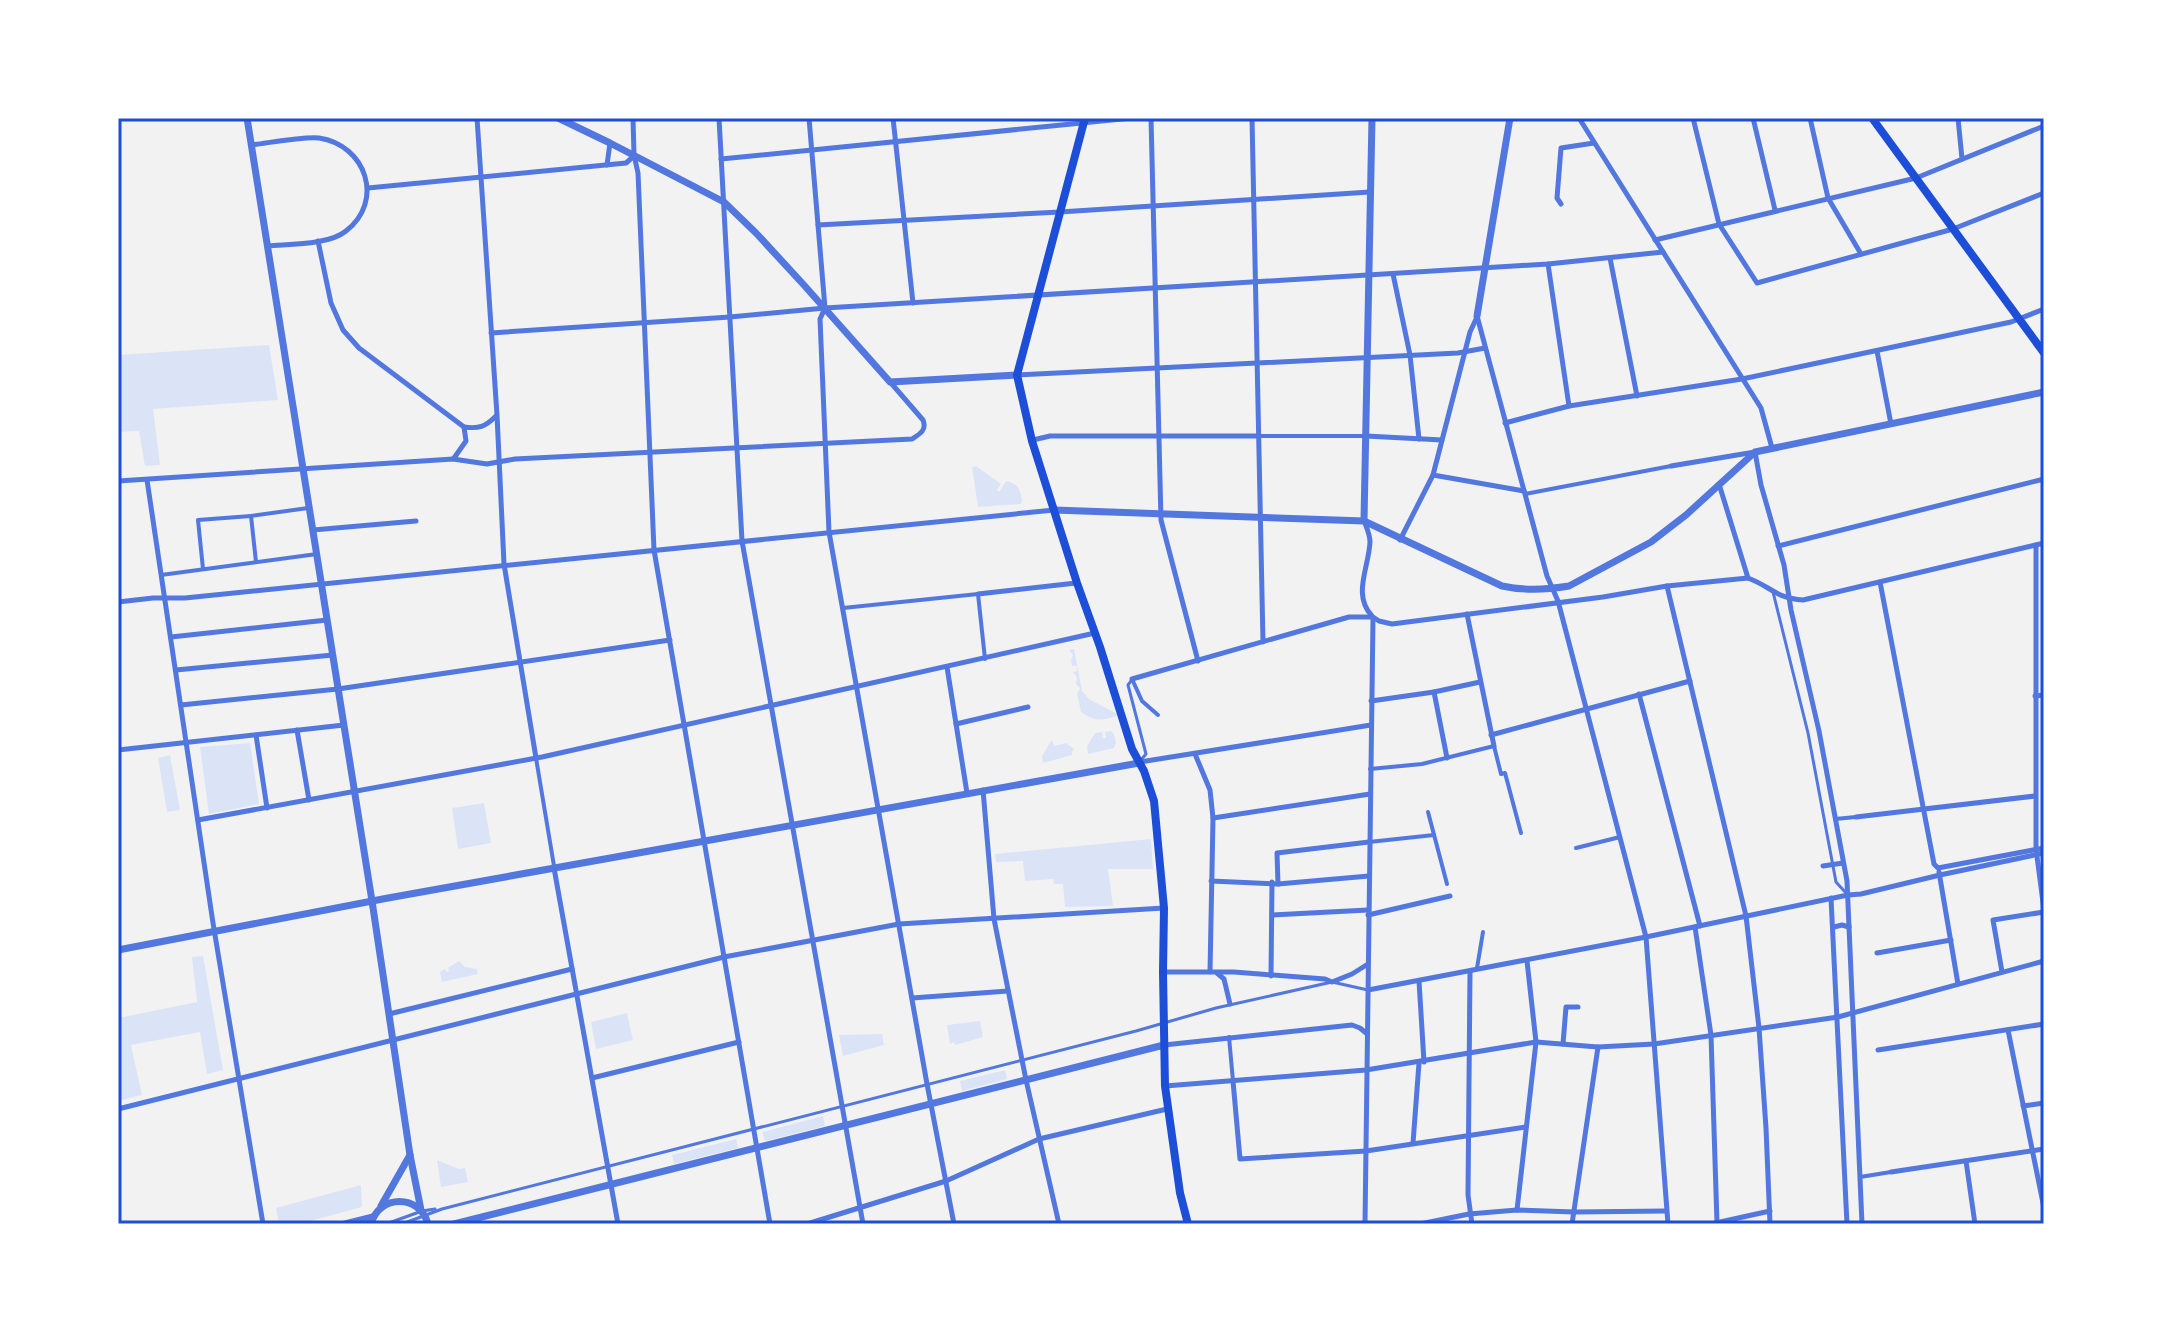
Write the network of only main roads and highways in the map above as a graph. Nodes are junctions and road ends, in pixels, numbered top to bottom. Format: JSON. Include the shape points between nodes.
{"nodes":[{"id":1,"x":1872,"y":118,"type":"edge"},
{"id":2,"x":1084,"y":120,"type":"edge"},
{"id":3,"x":2044,"y":353,"type":"edge"},
{"id":4,"x":1188,"y":1224,"type":"edge"}],
"edges":[{"from":1,"to":3,"type":"main road"},
{"from":2,"to":4,"type":"main road","via":[[1017,375],[1077,583],[1154,801],[1164,908],[1165,1086]]}]}
